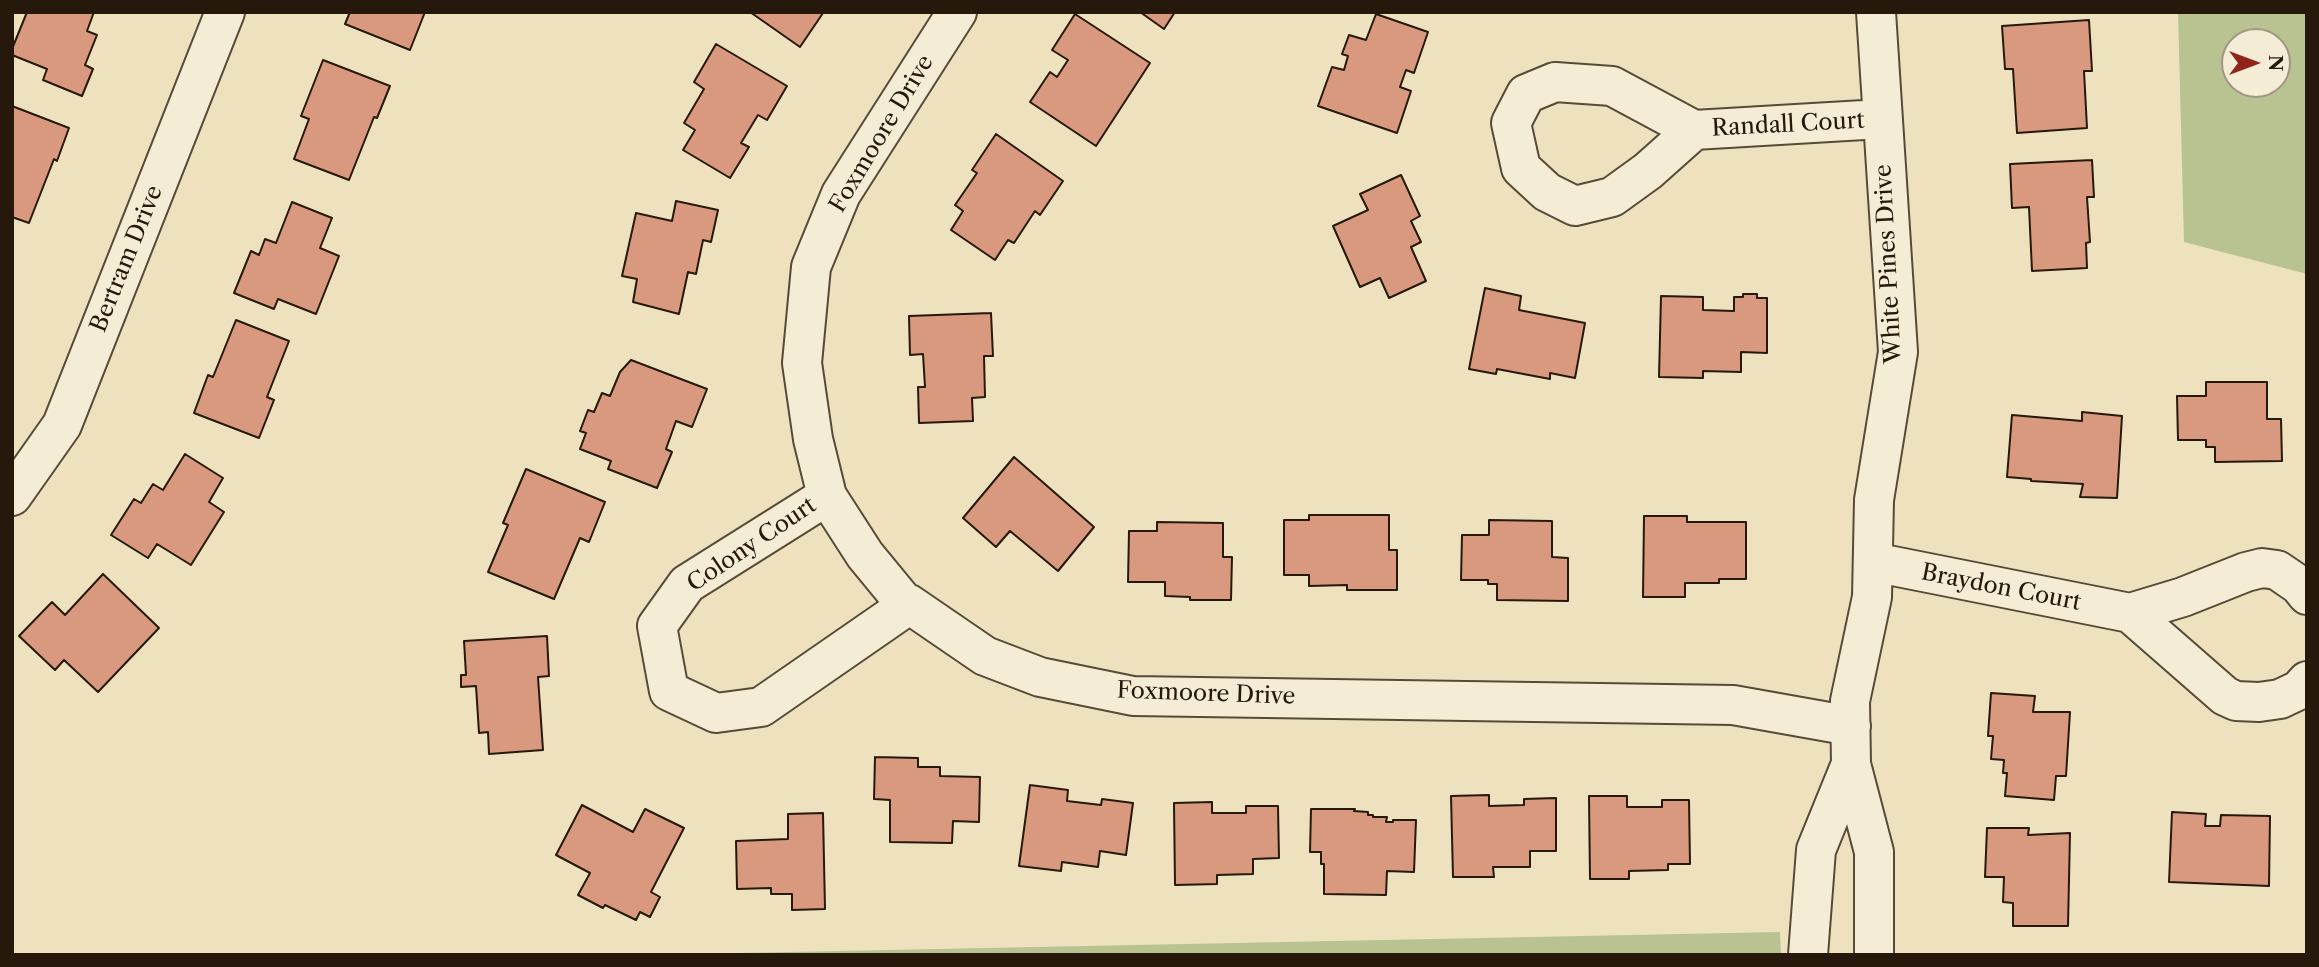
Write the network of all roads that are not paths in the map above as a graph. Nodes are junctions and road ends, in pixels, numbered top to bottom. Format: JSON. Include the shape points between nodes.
{"nodes":[{"id":1,"x":225,"y":12,"type":"edge"},
{"id":2,"x":957,"y":12,"type":"edge"},
{"id":3,"x":1876,"y":12,"type":"edge"},
{"id":4,"x":1881,"y":119,"type":"junction"},
{"id":5,"x":1694,"y":130,"type":"dead end"},
{"id":6,"x":12,"y":496,"type":"edge"},
{"id":7,"x":827,"y":496,"type":"junction"},
{"id":8,"x":1873,"y":562,"type":"junction"},
{"id":9,"x":2307,"y":595,"type":"edge"},
{"id":10,"x":907,"y":606,"type":"junction"},
{"id":11,"x":2130,"y":613,"type":"junction"},
{"id":12,"x":2307,"y":681,"type":"edge"},
{"id":13,"x":1851,"y":726,"type":"junction"},
{"id":14,"x":1851,"y":764,"type":"junction"},
{"id":15,"x":1808,"y":955,"type":"edge"},
{"id":16,"x":1874,"y":955,"type":"edge"}],
"edges":[{"from":1,"to":6,"type":"street","name":"Bertram Drive","via":[[62,425]]},
{"from":2,"to":7,"type":"street","name":"Foxmoore Drive","via":[[841,194],[811,267],[802,363]]},
{"from":3,"to":4,"type":"street","name":"White Pines Drive"},
{"from":4,"to":5,"type":"street","name":"Randall Court"},
{"from":4,"to":8,"type":"street","name":"White Pines Drive","via":[[1898,352],[1874,500]]},
{"from":7,"to":10,"type":"street","name":"Foxmoore Drive","via":[[865,555]]},
{"from":7,"to":10,"type":"street","name":"Colony Court","via":[[687,584],[657,626],[669,691],[716,713],[761,707]]},
{"from":8,"to":11,"type":"street","name":"Braydon Court"},
{"from":8,"to":13,"type":"street","name":"White Pines Drive","via":[[1872,597],[1850,701]]},
{"from":9,"to":11,"type":"street","name":"Braydon Court","via":[[2277,570],[2262,568]]},
{"from":10,"to":13,"type":"street","name":"Foxmoore Drive","via":[[985,656],[1040,677],[1133,696],[1733,705]]},
{"from":11,"to":12,"type":"street","name":"Braydon Court","via":[[2236,701],[2280,699]]},
{"from":13,"to":14,"type":"street","name":"White Pines Drive"},
{"from":14,"to":15,"type":"street","name":"White Pines Drive","via":[[1816,850]]},
{"from":14,"to":16,"type":"street","name":"White Pines Drive","via":[[1874,852]]}]}
